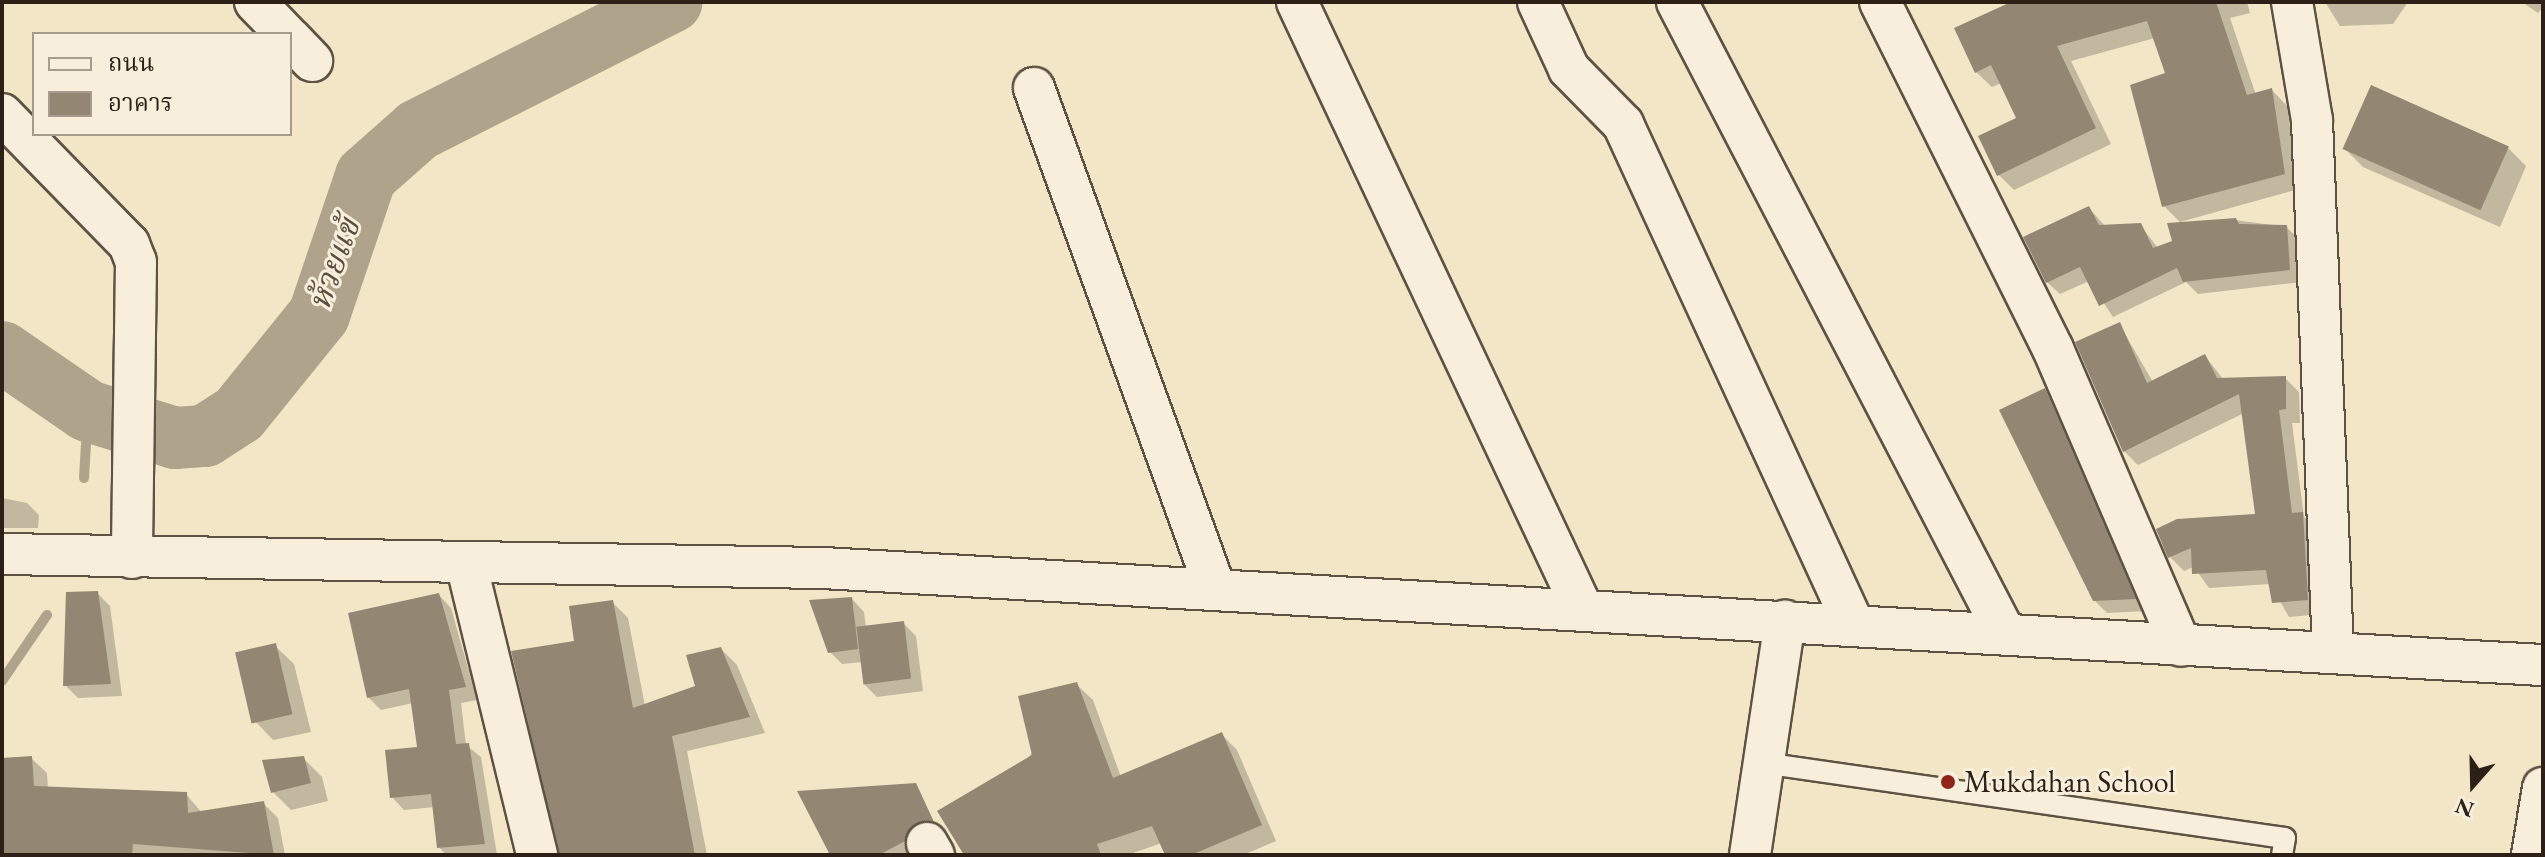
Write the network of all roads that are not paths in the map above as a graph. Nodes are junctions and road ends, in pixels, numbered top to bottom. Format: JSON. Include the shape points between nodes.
{"nodes":[{"id":1,"x":255,"y":2,"type":"edge"},
{"id":2,"x":1297,"y":2,"type":"edge"},
{"id":3,"x":1538,"y":2,"type":"edge"},
{"id":4,"x":1677,"y":2,"type":"edge"},
{"id":5,"x":1880,"y":2,"type":"edge"},
{"id":6,"x":2292,"y":2,"type":"edge"},
{"id":7,"x":284,"y":32,"type":"edge"},
{"id":8,"x":1034,"y":88,"type":"dead end"},
{"id":9,"x":2,"y":114,"type":"edge"},
{"id":10,"x":2,"y":554,"type":"edge"},
{"id":11,"x":132,"y":558,"type":"junction"},
{"id":12,"x":466,"y":563,"type":"junction"},
{"id":13,"x":1215,"y":588,"type":"junction"},
{"id":14,"x":1583,"y":610,"type":"junction"},
{"id":15,"x":1785,"y":621,"type":"junction"},
{"id":16,"x":1854,"y":625,"type":"junction"},
{"id":17,"x":2006,"y":635,"type":"junction"},
{"id":18,"x":2181,"y":646,"type":"junction"},
{"id":19,"x":2333,"y":653,"type":"junction"},
{"id":20,"x":2543,"y":665,"type":"edge"},
{"id":21,"x":1763,"y":763,"type":"junction"},
{"id":22,"x":2543,"y":788,"type":"edge"},
{"id":23,"x":537,"y":855,"type":"edge"},
{"id":24,"x":1750,"y":855,"type":"edge"},
{"id":25,"x":2282,"y":855,"type":"edge"},
{"id":26,"x":2532,"y":855,"type":"edge"}],
"edges":[{"from":1,"to":7,"type":"street"},
{"from":2,"to":14,"type":"street"},
{"from":3,"to":16,"type":"street","via":[[1569,69],[1623,124]]},
{"from":4,"to":17,"type":"street"},
{"from":5,"to":18,"type":"street","via":[[2053,349]]},
{"from":6,"to":19,"type":"street","via":[[2312,120]]},
{"from":8,"to":13,"type":"street"},
{"from":9,"to":11,"type":"street","via":[[129,244],[136,286]]},
{"from":10,"to":11,"type":"street"},
{"from":11,"to":12,"type":"street"},
{"from":12,"to":13,"type":"street","via":[[823,568]]},
{"from":12,"to":23,"type":"street"},
{"from":13,"to":14,"type":"street"},
{"from":14,"to":15,"type":"street"},
{"from":15,"to":16,"type":"street"},
{"from":15,"to":21,"type":"street"},
{"from":16,"to":17,"type":"street"},
{"from":17,"to":18,"type":"street"},
{"from":18,"to":19,"type":"street"},
{"from":19,"to":20,"type":"street"},
{"from":21,"to":24,"type":"street"},
{"from":21,"to":25,"type":"lane","via":[[2285,838]]},
{"from":22,"to":26,"type":"street"}]}
